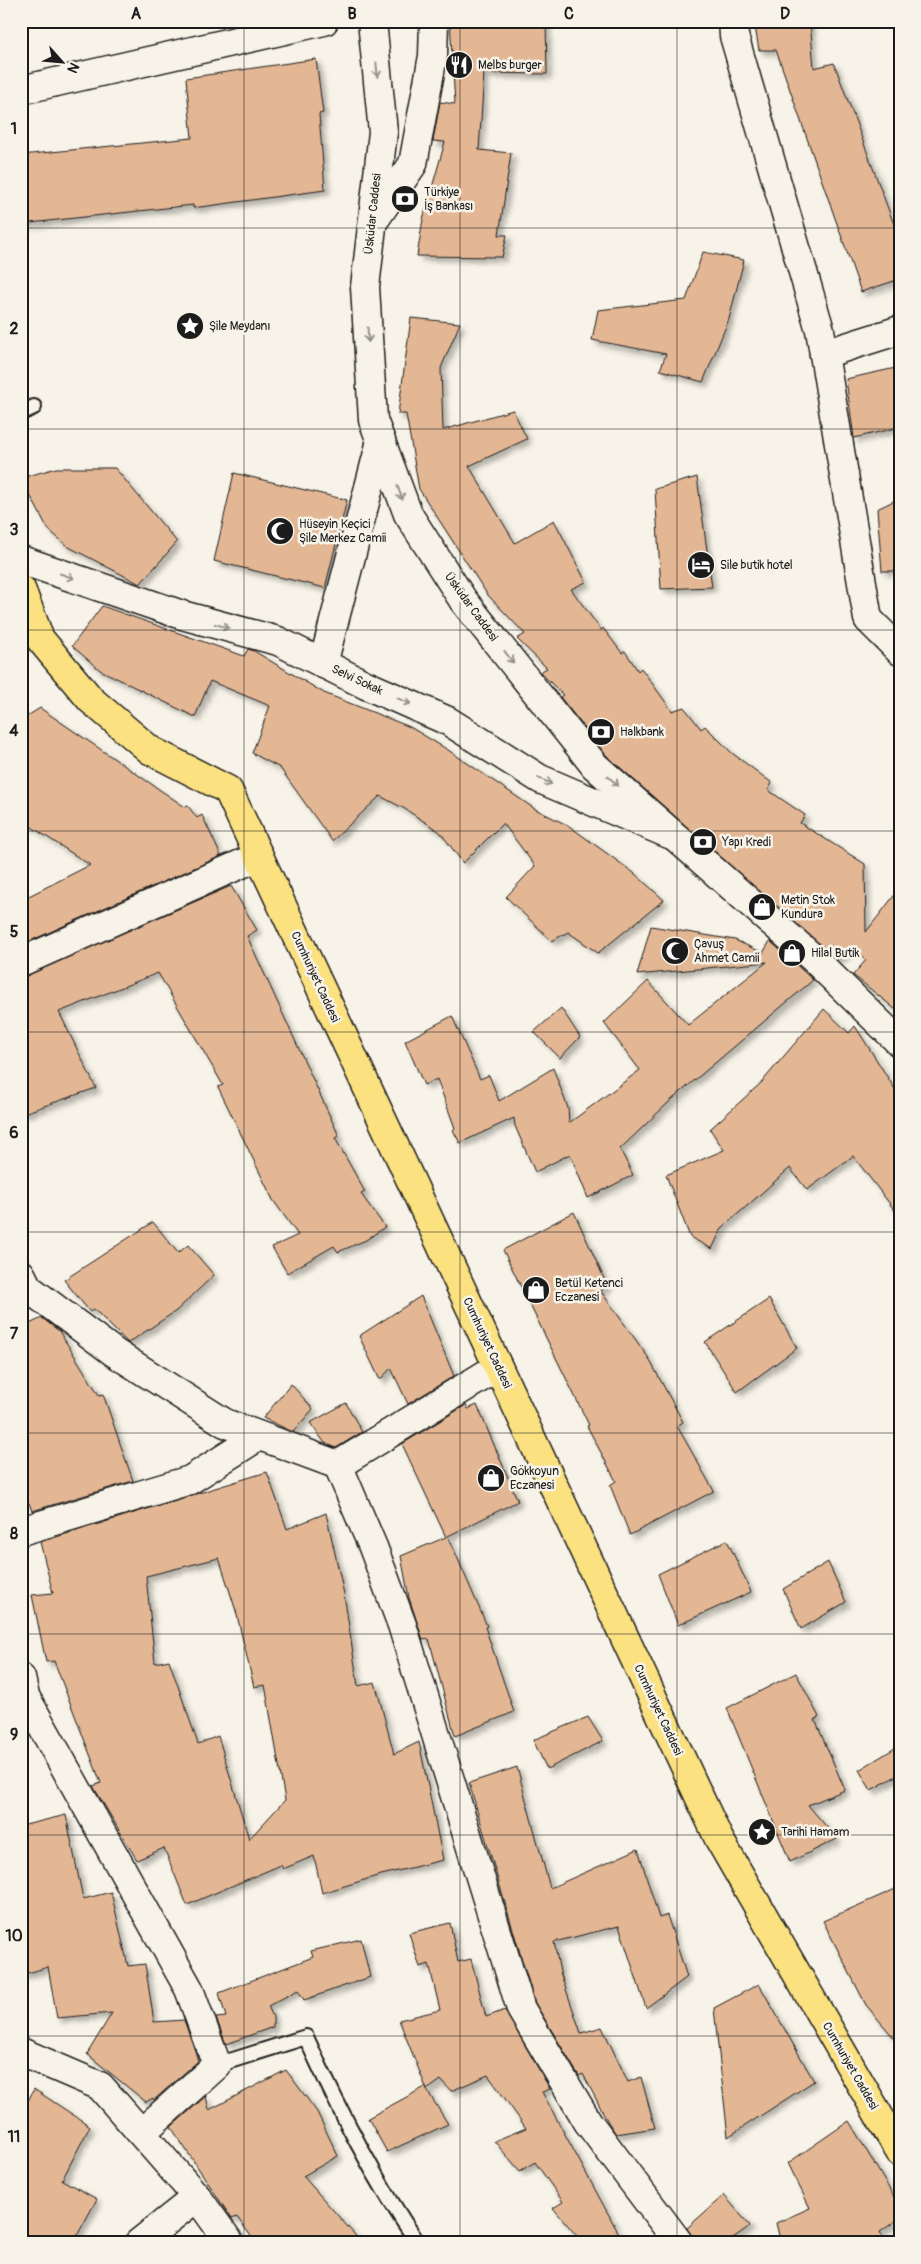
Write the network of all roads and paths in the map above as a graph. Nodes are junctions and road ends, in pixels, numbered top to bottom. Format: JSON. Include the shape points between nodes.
{"nodes":[{"id":1,"x":324,"y":21,"type":"edge"},
{"id":2,"x":372,"y":21,"type":"edge"},
{"id":3,"x":434,"y":21,"type":"edge"},
{"id":4,"x":733,"y":21,"type":"edge"},
{"id":5,"x":21,"y":90,"type":"edge"},
{"id":6,"x":373,"y":222,"type":"junction"},
{"id":7,"x":900,"y":330,"type":"edge"},
{"id":8,"x":824,"y":354,"type":"junction"},
{"id":9,"x":34,"y":406,"type":"dead end"},
{"id":10,"x":21,"y":413,"type":"edge"},
{"id":11,"x":381,"y":441,"type":"junction"},
{"id":12,"x":21,"y":560,"type":"edge"},
{"id":13,"x":21,"y":589,"type":"edge"},
{"id":14,"x":900,"y":651,"type":"edge"},
{"id":15,"x":323,"y":664,"type":"junction"},
{"id":16,"x":677,"y":837,"type":"junction"},
{"id":17,"x":259,"y":856,"type":"junction"},
{"id":18,"x":21,"y":962,"type":"edge"},
{"id":19,"x":900,"y":1043,"type":"edge"},
{"id":20,"x":21,"y":1274,"type":"edge"},
{"id":21,"x":498,"y":1367,"type":"junction"},
{"id":22,"x":259,"y":1436,"type":"junction"},
{"id":23,"x":338,"y":1465,"type":"junction"},
{"id":24,"x":21,"y":1532,"type":"edge"},
{"id":25,"x":21,"y":1678,"type":"edge"},
{"id":26,"x":21,"y":2052,"type":"edge"},
{"id":27,"x":217,"y":2065,"type":"junction"},
{"id":28,"x":140,"y":2133,"type":"junction"},
{"id":29,"x":900,"y":2152,"type":"edge"},
{"id":30,"x":197,"y":2197,"type":"junction"},
{"id":31,"x":139,"y":2243,"type":"edge"},
{"id":32,"x":230,"y":2243,"type":"edge"},
{"id":33,"x":418,"y":2243,"type":"edge"},
{"id":34,"x":679,"y":2243,"type":"edge"}],
"edges":[{"from":1,"to":5,"type":"street"},
{"from":2,"to":6,"type":"street","name":"Üsküdar Caddesi","one_way":true,"via":[[383,132]]},
{"from":3,"to":6,"type":"street","via":[[434,56],[414,164]]},
{"from":4,"to":8,"type":"street","via":[[734,36],[820,330]]},
{"from":6,"to":11,"type":"street","name":"Üsküdar Caddesi","one_way":true,"via":[[365,287],[373,420]]},
{"from":7,"to":8,"type":"street"},
{"from":8,"to":14,"type":"street","via":[[868,619]]},
{"from":9,"to":10,"type":"lane"},
{"from":11,"to":15,"type":"street"},
{"from":11,"to":16,"type":"street","name":"Üsküdar Caddesi","one_way":true,"via":[[408,514],[463,600],[595,766]]},
{"from":12,"to":15,"type":"street","name":"Selvi Sokak","one_way":true,"via":[[182,615],[278,641]]},
{"from":13,"to":17,"type":"main road","name":"Cumhuriyet Caddesi","via":[[40,639],[91,700],[150,750],[228,790]]},
{"from":15,"to":16,"type":"street","name":"Selvi Sokak","one_way":true,"via":[[448,721],[540,779]]},
{"from":16,"to":19,"type":"street","name":"Üsküdar Caddesi","via":[[814,959]]},
{"from":17,"to":18,"type":"street"},
{"from":17,"to":21,"type":"main road","name":"Cumhuriyet Caddesi"},
{"from":20,"to":22,"type":"street","via":[[28,1288],[115,1353],[225,1423]]},
{"from":21,"to":23,"type":"street"},
{"from":21,"to":29,"type":"main road","name":"Cumhuriyet Caddesi","via":[[719,1839]]},
{"from":22,"to":23,"type":"street"},
{"from":22,"to":24,"type":"street","via":[[190,1480]]},
{"from":23,"to":34,"type":"street","via":[[402,1625],[521,2009],[588,2122]]},
{"from":25,"to":27,"type":"street","via":[[25,1696],[189,1989]]},
{"from":26,"to":28,"type":"street","via":[[100,2086]]},
{"from":27,"to":28,"type":"street"},
{"from":27,"to":33,"type":"lane","via":[[306,2037],[335,2102],[369,2165]]},
{"from":28,"to":30,"type":"street"},
{"from":30,"to":31,"type":"street"},
{"from":30,"to":32,"type":"street"}]}
